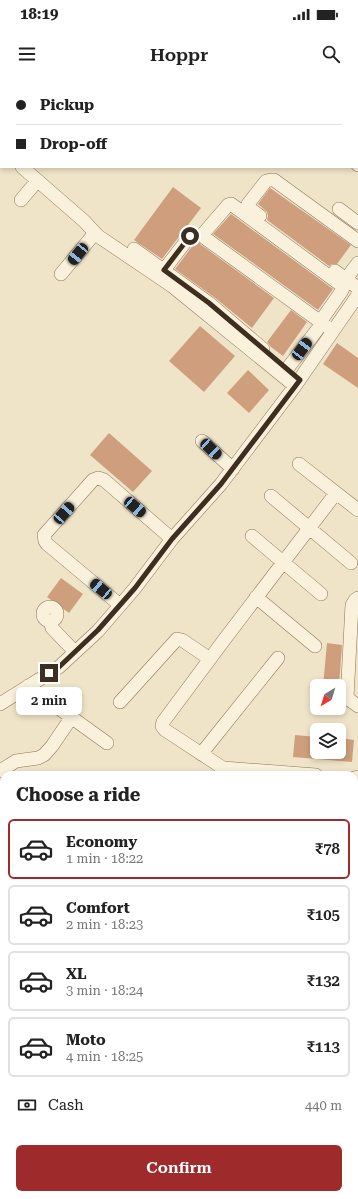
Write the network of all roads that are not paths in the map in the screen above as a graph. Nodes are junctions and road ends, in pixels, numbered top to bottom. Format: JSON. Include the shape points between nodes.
{"nodes":[{"id":1,"x":23,"y":168,"type":"edge"},
{"id":2,"x":30,"y":168,"type":"edge"},
{"id":3,"x":37,"y":180,"type":"junction"},
{"id":4,"x":21,"y":200,"type":"dead end"},
{"id":5,"x":339,"y":209,"type":"dead end"},
{"id":6,"x":358,"y":223,"type":"edge"},
{"id":7,"x":94,"y":232,"type":"junction"},
{"id":8,"x":190,"y":236,"type":"dead end"},
{"id":9,"x":358,"y":241,"type":"edge"},
{"id":10,"x":134,"y":249,"type":"dead end"},
{"id":11,"x":358,"y":263,"type":"edge"},
{"id":12,"x":164,"y":270,"type":"junction"},
{"id":13,"x":61,"y":274,"type":"dead end"},
{"id":14,"x":346,"y":279,"type":"junction"},
{"id":15,"x":358,"y":288,"type":"edge"},
{"id":16,"x":358,"y":295,"type":"edge"},
{"id":17,"x":318,"y":326,"type":"junction"},
{"id":18,"x":333,"y":331,"type":"junction"},
{"id":19,"x":287,"y":369,"type":"junction"},
{"id":20,"x":297,"y":383,"type":"junction"},
{"id":21,"x":202,"y":441,"type":"dead end"},
{"id":22,"x":299,"y":464,"type":"dead end"},
{"id":23,"x":232,"y":469,"type":"junction"},
{"id":24,"x":336,"y":493,"type":"junction"},
{"id":25,"x":271,"y":496,"type":"dead end"},
{"id":26,"x":358,"y":510,"type":"edge"},
{"id":27,"x":309,"y":528,"type":"junction"},
{"id":28,"x":252,"y":536,"type":"dead end"},
{"id":29,"x":172,"y":539,"type":"junction"},
{"id":30,"x":283,"y":562,"type":"junction"},
{"id":31,"x":351,"y":563,"type":"dead end"},
{"id":32,"x":321,"y":594,"type":"dead end"},
{"id":33,"x":256,"y":598,"type":"junction"},
{"id":34,"x":358,"y":598,"type":"edge"},
{"id":35,"x":120,"y":605,"type":"junction"},
{"id":36,"x":50,"y":621,"type":"dead end"},
{"id":37,"x":315,"y":646,"type":"dead end"},
{"id":38,"x":75,"y":652,"type":"junction"},
{"id":39,"x":278,"y":658,"type":"dead end"},
{"id":40,"x":210,"y":659,"type":"junction"},
{"id":41,"x":28,"y":686,"type":"junction"},
{"id":42,"x":120,"y":702,"type":"dead end"},
{"id":43,"x":0,"y":704,"type":"edge"},
{"id":44,"x":358,"y":706,"type":"edge"},
{"id":45,"x":71,"y":718,"type":"junction"},
{"id":46,"x":107,"y":743,"type":"dead end"},
{"id":47,"x":201,"y":754,"type":"junction"},
{"id":48,"x":0,"y":770,"type":"edge"},
{"id":49,"x":263,"y":771,"type":"edge"}],
"edges":[{"from":1,"to":3,"type":"street"},
{"from":2,"to":7,"type":"street","via":[[92,220]]},
{"from":3,"to":4,"type":"street"},
{"from":3,"to":7,"type":"street"},
{"from":5,"to":6,"type":"street"},
{"from":7,"to":13,"type":"street"},
{"from":7,"to":20,"type":"street","via":[[172,286]]},
{"from":8,"to":12,"type":"street"},
{"from":9,"to":14,"type":"street","via":[[274,180],[266,181],[248,204],[249,208]]},
{"from":10,"to":12,"type":"street"},
{"from":11,"to":14,"type":"street"},
{"from":12,"to":19,"type":"street","via":[[209,303]]},
{"from":14,"to":15,"type":"street"},
{"from":16,"to":18,"type":"street"},
{"from":17,"to":17,"type":"street","via":[[205,238],[203,234],[228,205],[231,204],[341,285],[341,292]]},
{"from":17,"to":18,"type":"street"},
{"from":17,"to":19,"type":"street"},
{"from":18,"to":20,"type":"street"},
{"from":19,"to":20,"type":"street"},
{"from":20,"to":23,"type":"street"},
{"from":21,"to":23,"type":"street"},
{"from":22,"to":24,"type":"street"},
{"from":23,"to":29,"type":"street"},
{"from":24,"to":26,"type":"street"},
{"from":24,"to":27,"type":"street"},
{"from":25,"to":27,"type":"street"},
{"from":27,"to":30,"type":"street"},
{"from":27,"to":31,"type":"street"},
{"from":28,"to":30,"type":"street"},
{"from":29,"to":35,"type":"street"},
{"from":29,"to":35,"type":"street","via":[[104,480],[98,478],[93,480],[44,535],[47,544]]},
{"from":30,"to":32,"type":"street"},
{"from":30,"to":33,"type":"street"},
{"from":33,"to":37,"type":"street"},
{"from":33,"to":40,"type":"street"},
{"from":34,"to":44,"type":"street","via":[[352,605],[347,698]]},
{"from":35,"to":38,"type":"street"},
{"from":36,"to":38,"type":"street","via":[[52,628]]},
{"from":38,"to":41,"type":"street","via":[[59,667]]},
{"from":39,"to":47,"type":"street"},
{"from":40,"to":42,"type":"street","via":[[177,639]]},
{"from":40,"to":47,"type":"street","via":[[162,726]]},
{"from":41,"to":43,"type":"street"},
{"from":41,"to":45,"type":"street"},
{"from":45,"to":46,"type":"street"},
{"from":45,"to":48,"type":"street","via":[[44,755],[16,761]]},
{"from":47,"to":49,"type":"street","via":[[223,768]]}]}
